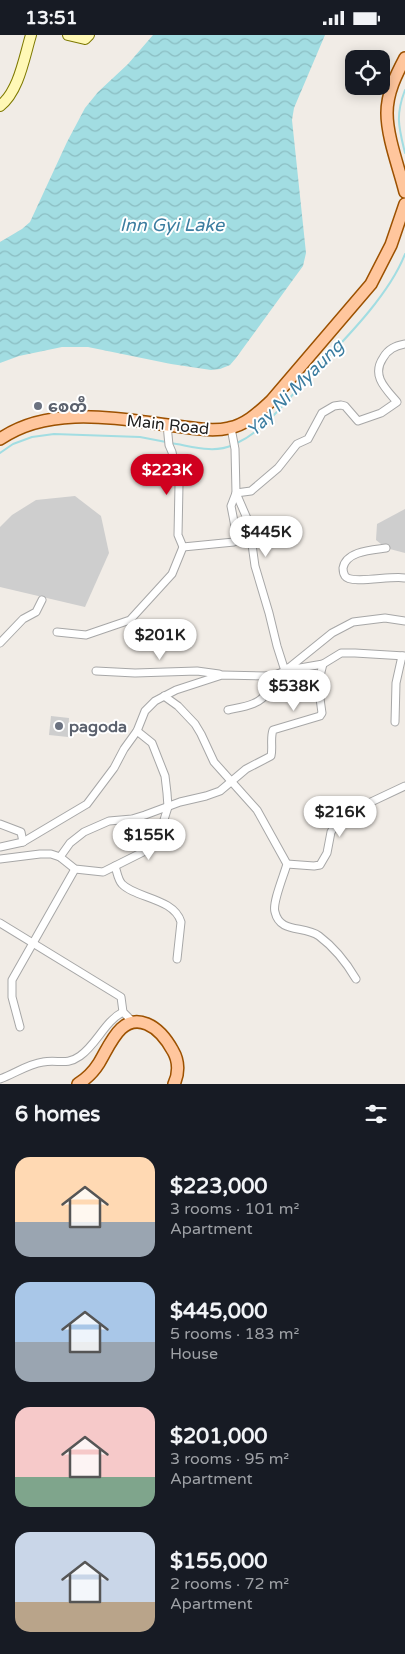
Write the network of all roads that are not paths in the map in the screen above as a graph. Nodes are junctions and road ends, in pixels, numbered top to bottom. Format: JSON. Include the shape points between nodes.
{"nodes":[{"id":1,"x":31,"y":35,"type":"edge"},
{"id":2,"x":68,"y":35,"type":"edge"},
{"id":3,"x":89,"y":35,"type":"edge"},
{"id":4,"x":405,"y":58,"type":"edge"},
{"id":5,"x":0,"y":106,"type":"edge"},
{"id":6,"x":405,"y":192,"type":"edge"},
{"id":7,"x":405,"y":204,"type":"edge"},
{"id":8,"x":405,"y":344,"type":"edge"},
{"id":9,"x":167,"y":425,"type":"junction"},
{"id":10,"x":230,"y":428,"type":"junction"},
{"id":11,"x":0,"y":439,"type":"edge"},
{"id":12,"x":236,"y":493,"type":"junction"},
{"id":13,"x":183,"y":547,"type":"junction"},
{"id":14,"x":386,"y":547,"type":"dead end"},
{"id":15,"x":405,"y":578,"type":"edge"},
{"id":16,"x":42,"y":601,"type":"dead end"},
{"id":17,"x":405,"y":621,"type":"edge"},
{"id":18,"x":57,"y":632,"type":"dead end"},
{"id":19,"x":0,"y":643,"type":"edge"},
{"id":20,"x":403,"y":656,"type":"edge"},
{"id":21,"x":323,"y":664,"type":"junction"},
{"id":22,"x":287,"y":669,"type":"junction"},
{"id":23,"x":96,"y":671,"type":"dead end"},
{"id":24,"x":222,"y":675,"type":"junction"},
{"id":25,"x":267,"y":676,"type":"junction"},
{"id":26,"x":164,"y":696,"type":"junction"},
{"id":27,"x":228,"y":710,"type":"dead end"},
{"id":28,"x":395,"y":722,"type":"dead end"},
{"id":29,"x":137,"y":731,"type":"junction"},
{"id":30,"x":232,"y":782,"type":"junction"},
{"id":31,"x":405,"y":786,"type":"edge"},
{"id":32,"x":168,"y":807,"type":"junction"},
{"id":33,"x":0,"y":824,"type":"edge"},
{"id":34,"x":23,"y":842,"type":"junction"},
{"id":35,"x":0,"y":847,"type":"edge"},
{"id":36,"x":60,"y":857,"type":"junction"},
{"id":37,"x":0,"y":859,"type":"edge"},
{"id":38,"x":287,"y":864,"type":"junction"},
{"id":39,"x":115,"y":866,"type":"junction"},
{"id":40,"x":75,"y":869,"type":"junction"},
{"id":41,"x":0,"y":923,"type":"edge"},
{"id":42,"x":33,"y":942,"type":"junction"},
{"id":43,"x":177,"y":959,"type":"dead end"},
{"id":44,"x":356,"y":979,"type":"dead end"},
{"id":45,"x":123,"y":1012,"type":"junction"},
{"id":46,"x":133,"y":1022,"type":"junction"},
{"id":47,"x":20,"y":1027,"type":"dead end"},
{"id":48,"x":0,"y":1079,"type":"edge"},
{"id":49,"x":78,"y":1084,"type":"edge"},
{"id":50,"x":174,"y":1084,"type":"edge"}],
"edges":[{"from":1,"to":5,"type":"main road","via":[[15,84]]},
{"from":2,"to":3,"type":"main road","via":[[85,39]]},
{"from":4,"to":6,"type":"main road","via":[[390,94],[387,112]]},
{"from":7,"to":10,"type":"main road","name":"Main Road","via":[[391,245],[371,284],[271,401],[248,420]]},
{"from":8,"to":12,"type":"street","via":[[387,353],[377,372],[380,381],[398,402],[381,413],[358,421],[345,406],[334,406],[322,413],[308,439],[297,443],[278,468],[250,491]]},
{"from":9,"to":10,"type":"main road","name":"Main Road"},
{"from":9,"to":11,"type":"main road","name":"Main Road","via":[[57,417],[11,431]]},
{"from":9,"to":13,"type":"street","via":[[179,485],[178,535]]},
{"from":10,"to":12,"type":"street","via":[[235,449]]},
{"from":12,"to":13,"type":"street","via":[[231,506],[236,540]]},
{"from":12,"to":22,"type":"street","via":[[249,523],[256,566],[277,646]]},
{"from":13,"to":18,"type":"street","via":[[172,574],[130,620],[86,635]]},
{"from":14,"to":15,"type":"street","via":[[364,551],[348,559],[343,571],[345,577],[352,580]]},
{"from":16,"to":19,"type":"street","via":[[36,612],[23,619]]},
{"from":17,"to":22,"type":"street","via":[[385,618],[353,623],[332,633]]},
{"from":20,"to":21,"type":"street","via":[[341,653]]},
{"from":20,"to":28,"type":"street","via":[[396,683]]},
{"from":21,"to":22,"type":"street"},
{"from":21,"to":30,"type":"street","via":[[318,683],[320,716],[274,730],[271,756],[246,769]]},
{"from":22,"to":25,"type":"street"},
{"from":23,"to":24,"type":"street","via":[[197,671]]},
{"from":24,"to":25,"type":"street"},
{"from":24,"to":26,"type":"street"},
{"from":25,"to":27,"type":"street","via":[[267,693],[260,701]]},
{"from":26,"to":29,"type":"street","via":[[149,706]]},
{"from":26,"to":30,"type":"street","via":[[195,724],[214,762]]},
{"from":29,"to":32,"type":"street","via":[[152,743],[165,776]]},
{"from":29,"to":34,"type":"street","via":[[87,804]]},
{"from":30,"to":32,"type":"street","via":[[213,793]]},
{"from":30,"to":38,"type":"street","via":[[257,809]]},
{"from":31,"to":38,"type":"street","via":[[338,821],[320,865]]},
{"from":32,"to":36,"type":"street","via":[[132,819],[109,821],[84,832]]},
{"from":32,"to":39,"type":"street","via":[[163,823],[148,847]]},
{"from":33,"to":34,"type":"street","via":[[21,832]]},
{"from":34,"to":35,"type":"street"},
{"from":36,"to":37,"type":"street","via":[[40,854]]},
{"from":36,"to":40,"type":"street"},
{"from":38,"to":44,"type":"street","via":[[274,911],[278,921],[283,926],[317,935],[339,953]]},
{"from":39,"to":40,"type":"street","via":[[102,872]]},
{"from":39,"to":43,"type":"street","via":[[121,883],[127,888],[161,902],[180,918]]},
{"from":40,"to":42,"type":"street"},
{"from":41,"to":42,"type":"street"},
{"from":42,"to":45,"type":"street","via":[[121,997]]},
{"from":42,"to":47,"type":"street","via":[[11,986]]},
{"from":45,"to":46,"type":"street"},
{"from":45,"to":48,"type":"street","via":[[111,1021],[88,1050],[73,1061],[42,1061]]},
{"from":46,"to":49,"type":"main road","via":[[120,1029],[93,1071]]},
{"from":46,"to":50,"type":"main road","via":[[151,1025],[171,1046],[177,1066]]}]}
